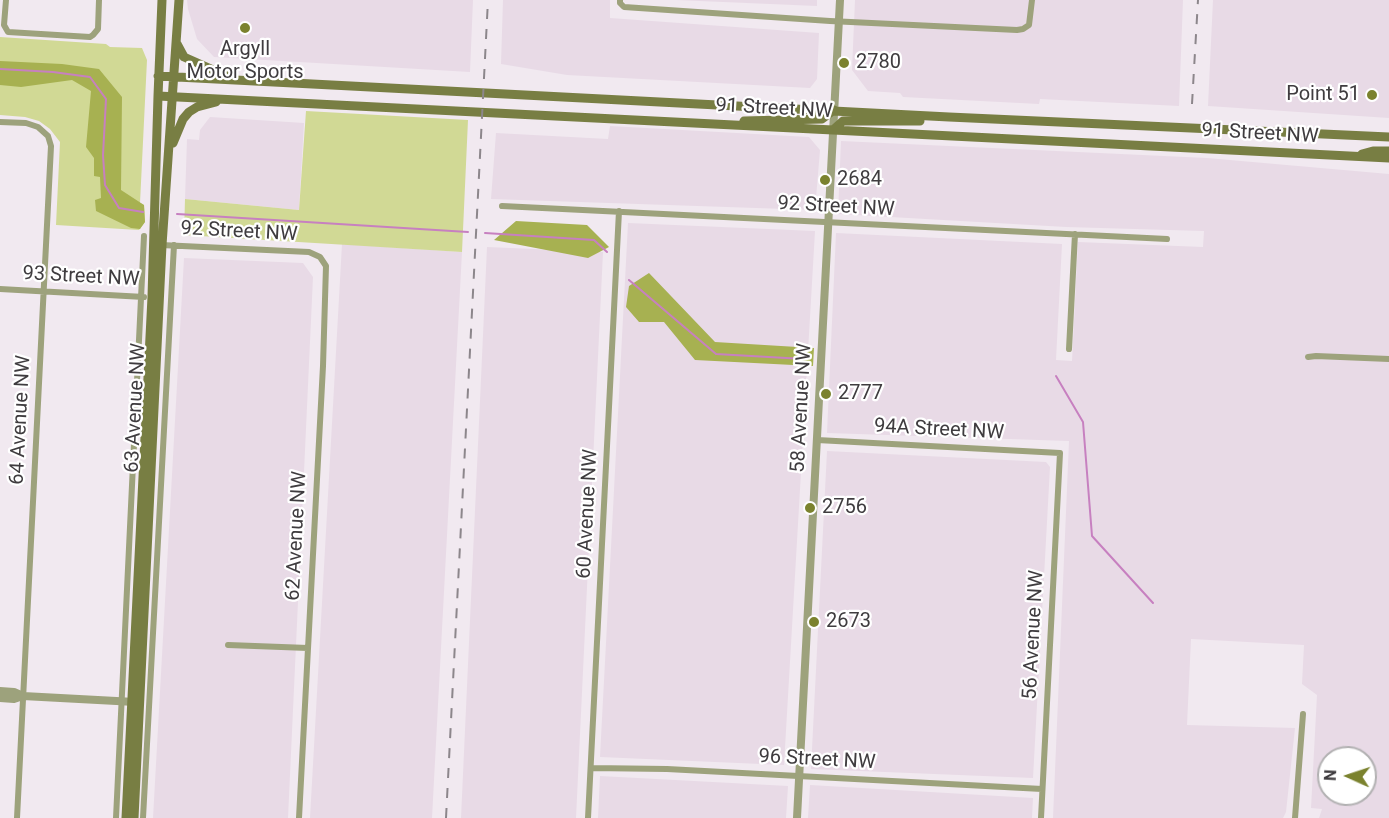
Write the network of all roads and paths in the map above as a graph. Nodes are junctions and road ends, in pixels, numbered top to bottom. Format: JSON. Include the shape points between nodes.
{"nodes":[{"id":1,"x":6,"y":0,"type":"edge"},
{"id":2,"x":99,"y":0,"type":"edge"},
{"id":3,"x":162,"y":0,"type":"edge"},
{"id":4,"x":179,"y":0,"type":"edge"},
{"id":5,"x":840,"y":0,"type":"edge"},
{"id":6,"x":1032,"y":0,"type":"edge"},
{"id":7,"x":620,"y":2,"type":"edge"},
{"id":8,"x":839,"y":21,"type":"junction"},
{"id":9,"x":177,"y":44,"type":"junction"},
{"id":10,"x":158,"y":76,"type":"junction"},
{"id":11,"x":175,"y":76,"type":"junction"},
{"id":12,"x":237,"y":80,"type":"junction"},
{"id":13,"x":158,"y":96,"type":"junction"},
{"id":14,"x":174,"y":97,"type":"junction"},
{"id":15,"x":224,"y":100,"type":"junction"},
{"id":16,"x":834,"y":110,"type":"junction"},
{"id":17,"x":947,"y":117,"type":"junction"},
{"id":18,"x":0,"y":122,"type":"edge"},
{"id":19,"x":711,"y":124,"type":"junction"},
{"id":20,"x":833,"y":130,"type":"junction"},
{"id":21,"x":1389,"y":137,"type":"edge"},
{"id":22,"x":169,"y":148,"type":"junction"},
{"id":23,"x":1389,"y":151,"type":"edge"},
{"id":24,"x":1354,"y":157,"type":"junction"},
{"id":25,"x":1389,"y":158,"type":"edge"},
{"id":26,"x":502,"y":206,"type":"dead end"},
{"id":27,"x":620,"y":211,"type":"junction"},
{"id":28,"x":828,"y":223,"type":"junction"},
{"id":29,"x":1075,"y":234,"type":"junction"},
{"id":30,"x":144,"y":236,"type":"dead end"},
{"id":31,"x":1167,"y":239,"type":"dead end"},
{"id":32,"x":158,"y":245,"type":"junction"},
{"id":33,"x":174,"y":245,"type":"junction"},
{"id":34,"x":320,"y":257,"type":"joint"},
{"id":35,"x":0,"y":289,"type":"edge"},
{"id":36,"x":44,"y":292,"type":"junction"},
{"id":37,"x":142,"y":297,"type":"junction"},
{"id":38,"x":156,"y":297,"type":"junction"},
{"id":39,"x":1069,"y":349,"type":"dead end"},
{"id":40,"x":1308,"y":357,"type":"dead end"},
{"id":41,"x":1389,"y":359,"type":"edge"},
{"id":42,"x":817,"y":440,"type":"junction"},
{"id":43,"x":1060,"y":453,"type":"joint"},
{"id":44,"x":228,"y":645,"type":"dead end"},
{"id":45,"x":308,"y":648,"type":"junction"},
{"id":46,"x":0,"y":691,"type":"edge"},
{"id":47,"x":24,"y":696,"type":"junction"},
{"id":48,"x":0,"y":698,"type":"edge"},
{"id":49,"x":122,"y":702,"type":"junction"},
{"id":50,"x":136,"y":702,"type":"junction"},
{"id":51,"x":150,"y":703,"type":"junction"},
{"id":52,"x":1304,"y":714,"type":"dead end"},
{"id":53,"x":591,"y":768,"type":"junction"},
{"id":54,"x":799,"y":776,"type":"junction"},
{"id":55,"x":1042,"y":789,"type":"junction"},
{"id":56,"x":17,"y":818,"type":"edge"},
{"id":57,"x":116,"y":818,"type":"edge"},
{"id":58,"x":126,"y":818,"type":"edge"},
{"id":59,"x":134,"y":818,"type":"edge"},
{"id":60,"x":143,"y":818,"type":"edge"},
{"id":61,"x":299,"y":818,"type":"edge"},
{"id":62,"x":588,"y":818,"type":"edge"},
{"id":63,"x":797,"y":818,"type":"edge"},
{"id":64,"x":1041,"y":818,"type":"edge"},
{"id":65,"x":1295,"y":818,"type":"edge"}],
"edges":[{"from":1,"to":2,"type":"street","via":[[6,30],[93,35],[98,29]]},
{"from":3,"to":10,"type":"main road","name":"63 Avenue NW"},
{"from":4,"to":9,"type":"main road","name":"63 Avenue NW"},
{"from":5,"to":8,"type":"street","name":"58 Avenue NW"},
{"from":6,"to":8,"type":"street","via":[[1027,27],[1017,30]]},
{"from":7,"to":8,"type":"street","via":[[624,7]]},
{"from":8,"to":16,"type":"street","name":"58 Avenue NW"},
{"from":9,"to":11,"type":"main road","name":"63 Avenue NW"},
{"from":9,"to":12,"type":"main road","via":[[184,57]]},
{"from":10,"to":11,"type":"main road","name":"91 Street NW"},
{"from":10,"to":13,"type":"main road","name":"63 Avenue NW"},
{"from":11,"to":12,"type":"main road","name":"91 Street NW"},
{"from":11,"to":14,"type":"main road","name":"63 Avenue NW"},
{"from":12,"to":16,"type":"main road","name":"91 Street NW"},
{"from":13,"to":14,"type":"main road","name":"91 Street NW"},
{"from":13,"to":32,"type":"main road","name":"63 Avenue NW"},
{"from":14,"to":15,"type":"main road","name":"91 Street NW"},
{"from":14,"to":22,"type":"main road","name":"63 Avenue NW"},
{"from":15,"to":19,"type":"main road","name":"91 Street NW"},
{"from":15,"to":22,"type":"main road","via":[[189,112]]},
{"from":16,"to":17,"type":"main road","name":"91 Street NW"},
{"from":16,"to":19,"type":"main road","via":[[822,118]]},
{"from":16,"to":20,"type":"street","name":"58 Avenue NW"},
{"from":17,"to":20,"type":"main road","via":[[928,121],[843,121]]},
{"from":17,"to":21,"type":"main road","name":"91 Street NW"},
{"from":18,"to":36,"type":"street","name":"64 Avenue NW","via":[[30,124],[50,139]]},
{"from":19,"to":20,"type":"main road","name":"91 Street NW"},
{"from":20,"to":24,"type":"main road","name":"91 Street NW"},
{"from":20,"to":28,"type":"street","name":"58 Avenue NW"},
{"from":22,"to":32,"type":"main road","name":"63 Avenue NW"},
{"from":23,"to":24,"type":"main road"},
{"from":24,"to":25,"type":"main road","name":"91 Street NW"},
{"from":26,"to":27,"type":"street","name":"92 Street NW"},
{"from":27,"to":28,"type":"street","name":"92 Street NW"},
{"from":27,"to":53,"type":"street","name":"60 Avenue NW"},
{"from":28,"to":29,"type":"street","name":"92 Street NW"},
{"from":28,"to":42,"type":"street","name":"58 Avenue NW"},
{"from":29,"to":31,"type":"street","name":"92 Street NW"},
{"from":29,"to":39,"type":"street"},
{"from":30,"to":37,"type":"street","name":"63 Avenue NW"},
{"from":32,"to":33,"type":"street","name":"92 Street NW"},
{"from":32,"to":38,"type":"main road","name":"63 Avenue NW"},
{"from":33,"to":34,"type":"street","name":"92 Street NW","via":[[309,252]]},
{"from":33,"to":51,"type":"street","name":"63 Avenue NW"},
{"from":34,"to":45,"type":"street","name":"62 Avenue NW","via":[[327,272]]},
{"from":35,"to":36,"type":"street","name":"93 Street NW"},
{"from":36,"to":37,"type":"street","name":"93 Street NW"},
{"from":36,"to":47,"type":"street","name":"64 Avenue NW"},
{"from":37,"to":38,"type":"street","name":"93 Street NW"},
{"from":37,"to":49,"type":"street","name":"63 Avenue NW"},
{"from":38,"to":50,"type":"main road","name":"63 Avenue NW"},
{"from":40,"to":41,"type":"street"},
{"from":42,"to":43,"type":"street","name":"94A Street NW"},
{"from":42,"to":54,"type":"street","name":"58 Avenue NW"},
{"from":43,"to":55,"type":"street","name":"56 Avenue NW"},
{"from":44,"to":45,"type":"street"},
{"from":45,"to":61,"type":"street","name":"62 Avenue NW"},
{"from":46,"to":47,"type":"street"},
{"from":47,"to":48,"type":"street"},
{"from":47,"to":49,"type":"street"},
{"from":47,"to":56,"type":"street","name":"64 Avenue NW"},
{"from":49,"to":50,"type":"street"},
{"from":49,"to":57,"type":"street","name":"63 Avenue NW"},
{"from":50,"to":51,"type":"street"},
{"from":50,"to":58,"type":"main road","name":"63 Avenue NW"},
{"from":50,"to":59,"type":"main road","name":"63 Avenue NW"},
{"from":51,"to":60,"type":"street","name":"63 Avenue NW"},
{"from":52,"to":65,"type":"street"},
{"from":53,"to":54,"type":"street","name":"96 Street NW"},
{"from":53,"to":62,"type":"street","name":"60 Avenue NW"},
{"from":54,"to":55,"type":"street","name":"96 Street NW"},
{"from":54,"to":63,"type":"street","name":"58 Avenue NW"},
{"from":55,"to":64,"type":"street","name":"56 Avenue NW"}]}
